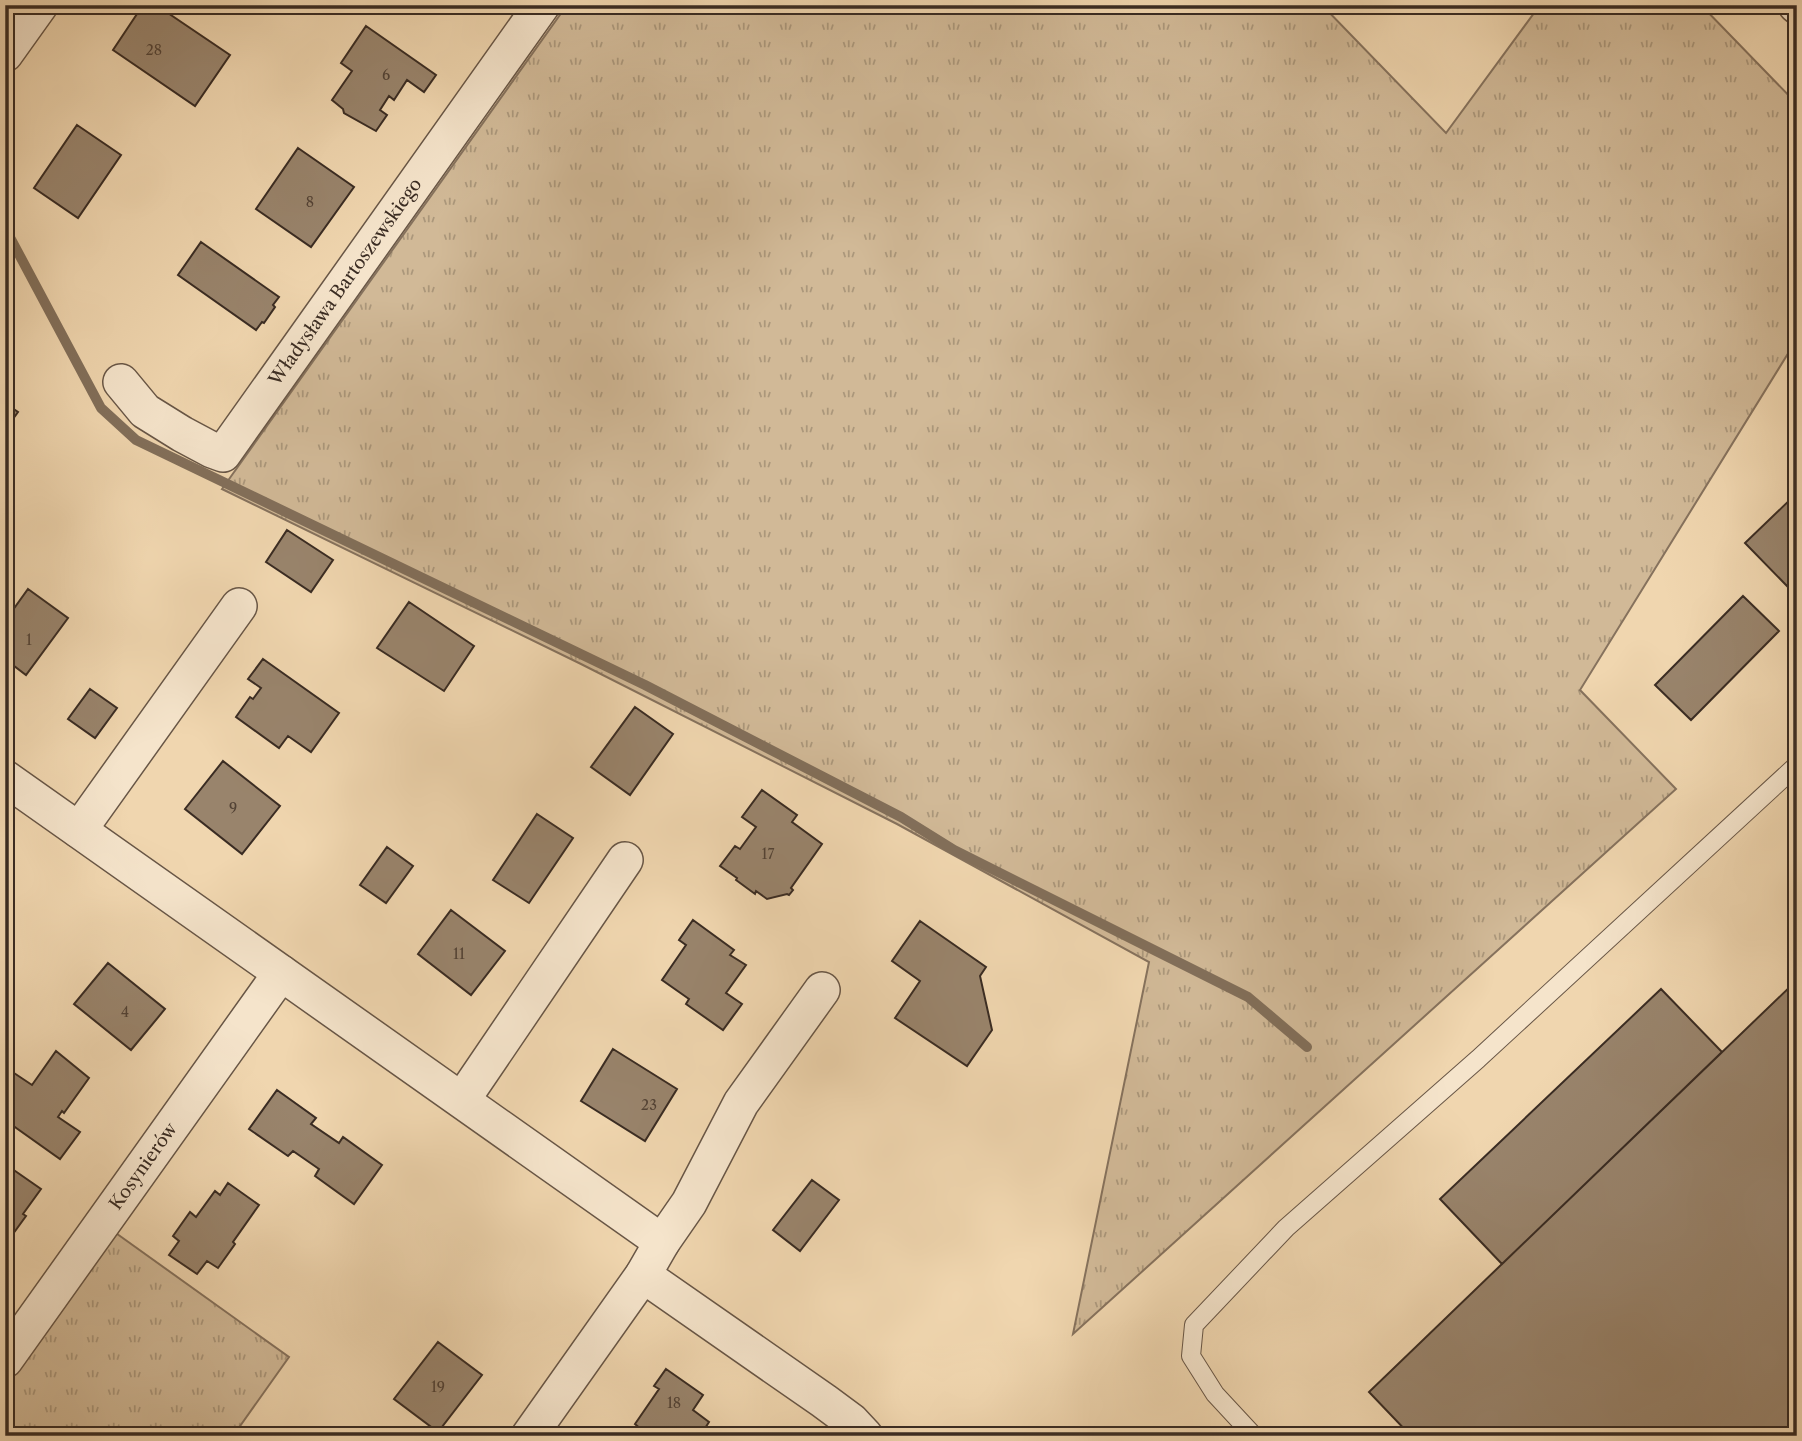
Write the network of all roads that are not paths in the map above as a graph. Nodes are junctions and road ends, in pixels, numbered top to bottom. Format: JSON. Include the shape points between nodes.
{"nodes":[{"id":1,"x":40,"y":5,"type":"edge"},
{"id":2,"x":542,"y":5,"type":"edge"},
{"id":3,"x":5,"y":54,"type":"edge"},
{"id":4,"x":121,"y":382,"type":"dead end"},
{"id":5,"x":239,"y":606,"type":"dead end"},
{"id":6,"x":1797,"y":765,"type":"edge"},
{"id":7,"x":5,"y":778,"type":"edge"},
{"id":8,"x":79,"y":830,"type":"junction"},
{"id":9,"x":625,"y":860,"type":"dead end"},
{"id":10,"x":281,"y":973,"type":"junction"},
{"id":11,"x":822,"y":990,"type":"dead end"},
{"id":12,"x":462,"y":1100,"type":"junction"},
{"id":13,"x":662,"y":1242,"type":"junction"},
{"id":14,"x":643,"y":1275,"type":"junction"},
{"id":15,"x":5,"y":1360,"type":"edge"},
{"id":16,"x":530,"y":1436,"type":"edge"},
{"id":17,"x":865,"y":1436,"type":"edge"},
{"id":18,"x":1254,"y":1436,"type":"edge"}],
"edges":[{"from":1,"to":3,"type":"street"},
{"from":2,"to":4,"type":"street","name":"Władysława Bartoszewskiego","via":[[223,454],[145,411]]},
{"from":5,"to":8,"type":"street"},
{"from":6,"to":18,"type":"lane","via":[[1478,1059],[1286,1228],[1194,1325],[1191,1356],[1215,1394]]},
{"from":7,"to":8,"type":"street"},
{"from":8,"to":10,"type":"street"},
{"from":9,"to":12,"type":"street"},
{"from":10,"to":12,"type":"street"},
{"from":10,"to":15,"type":"street","name":"Kosynierów"},
{"from":11,"to":13,"type":"street","via":[[741,1103],[689,1203]]},
{"from":12,"to":13,"type":"street"},
{"from":13,"to":14,"type":"street"},
{"from":14,"to":16,"type":"street"},
{"from":14,"to":17,"type":"street","via":[[824,1401]]}]}
